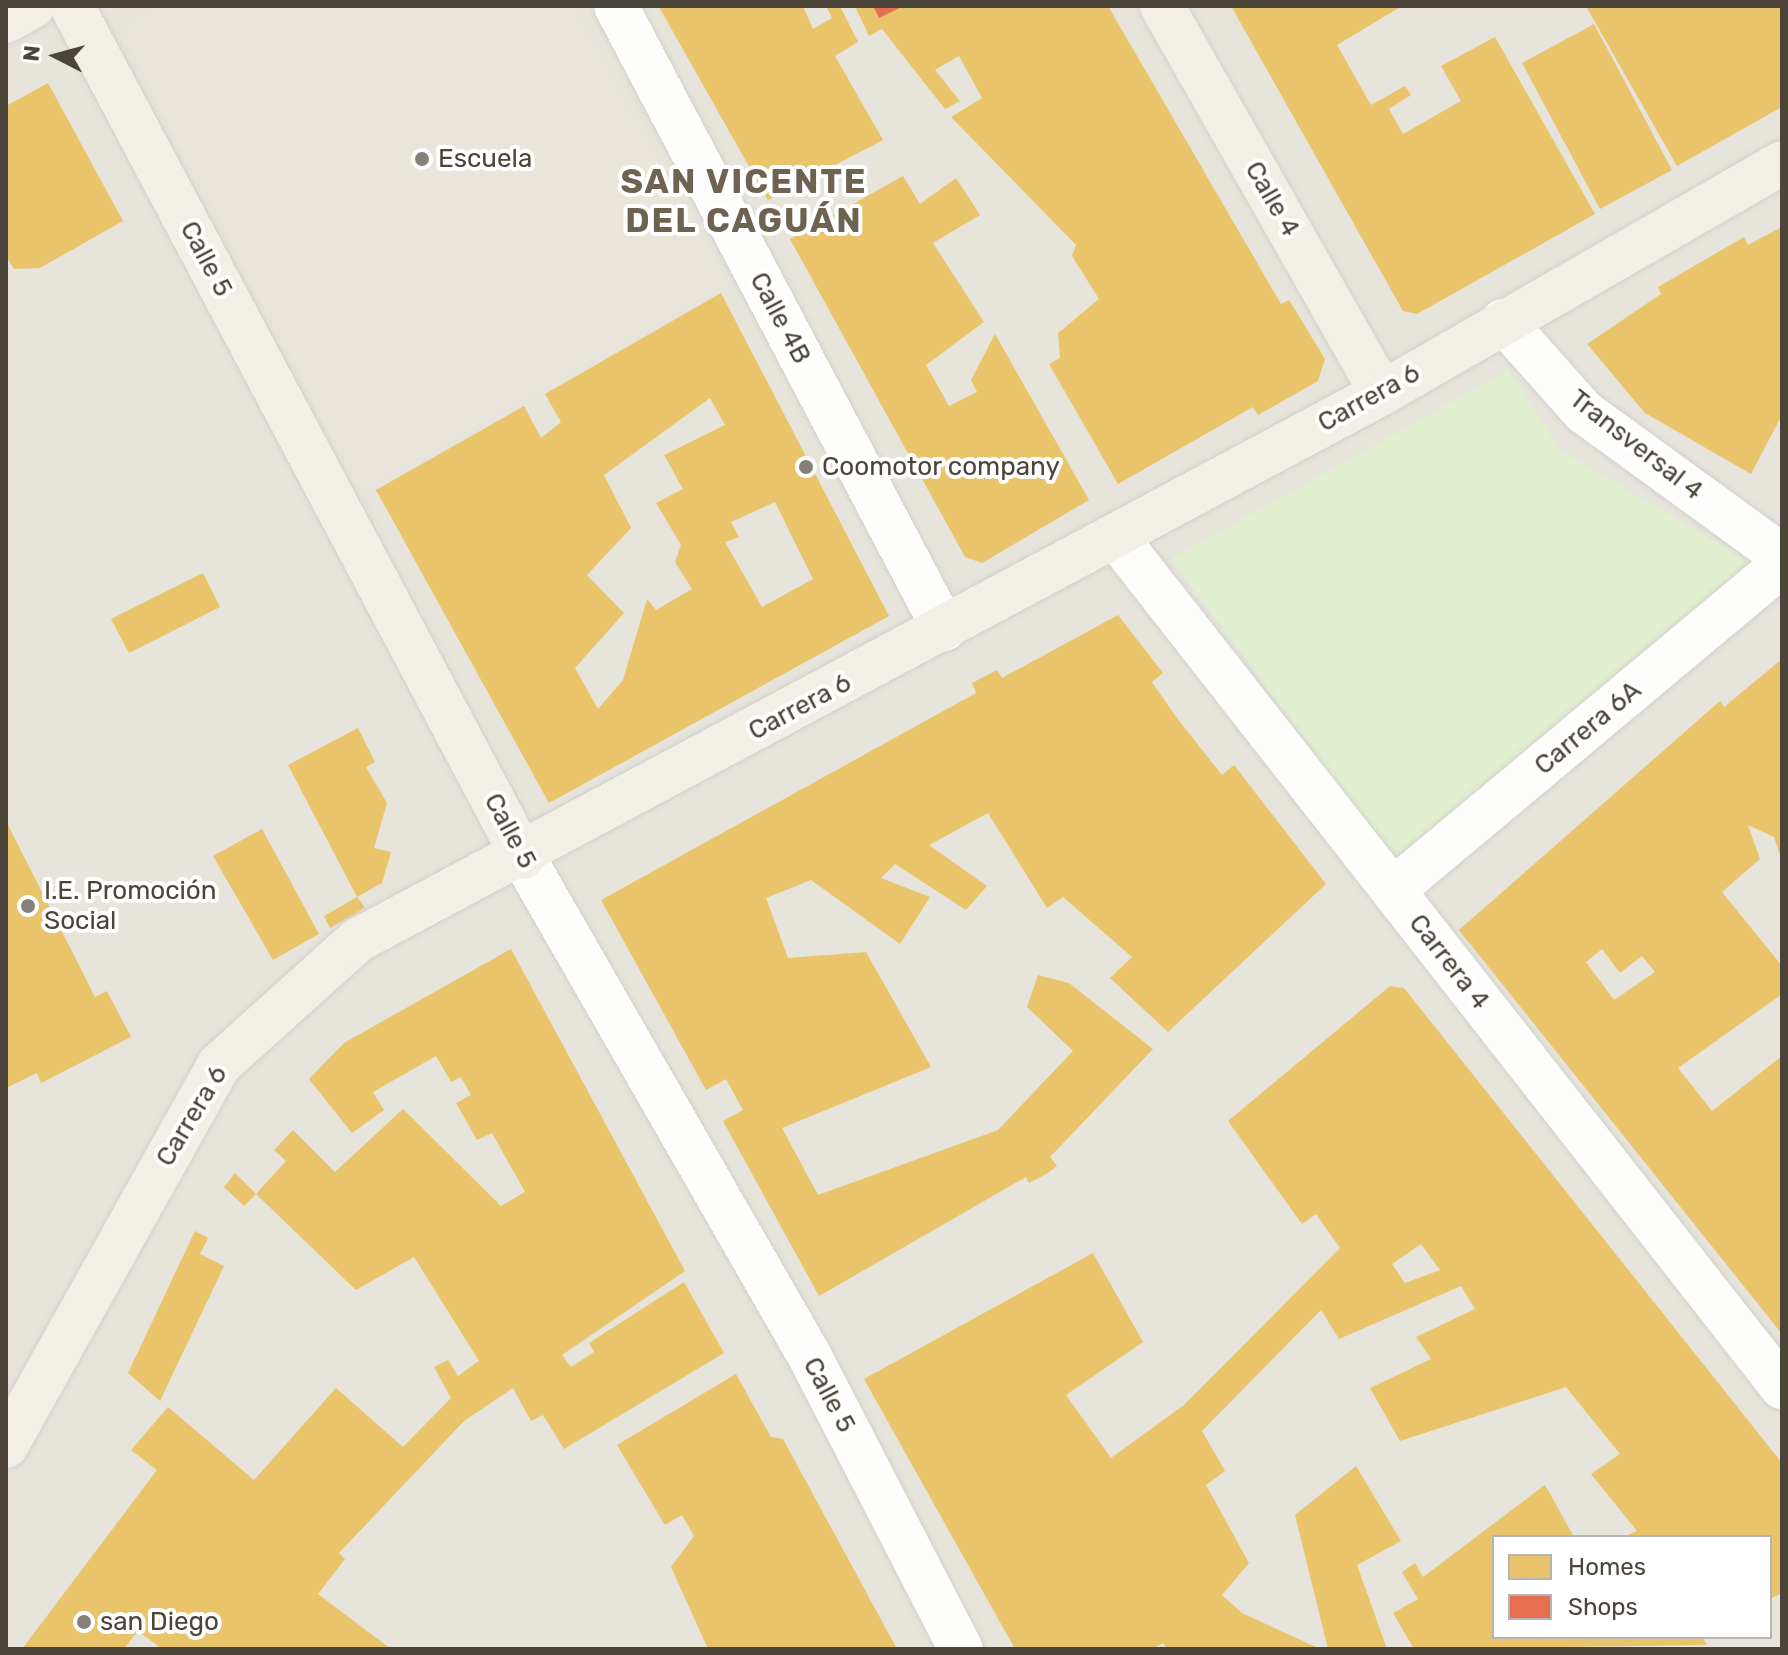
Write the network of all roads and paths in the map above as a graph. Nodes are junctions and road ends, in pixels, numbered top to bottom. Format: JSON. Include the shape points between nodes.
{"nodes":[{"id":1,"x":33,"y":6,"type":"edge"},
{"id":2,"x":72,"y":6,"type":"edge"},
{"id":3,"x":616,"y":6,"type":"edge"},
{"id":4,"x":1162,"y":6,"type":"edge"},
{"id":5,"x":6,"y":21,"type":"edge"},
{"id":6,"x":1782,"y":163,"type":"edge"},
{"id":7,"x":1503,"y":321,"type":"junction"},
{"id":8,"x":1382,"y":393,"type":"junction"},
{"id":9,"x":1116,"y":537,"type":"junction"},
{"id":10,"x":1782,"y":556,"type":"edge"},
{"id":11,"x":1782,"y":565,"type":"edge"},
{"id":12,"x":944,"y":629,"type":"junction"},
{"id":13,"x":523,"y":857,"type":"junction"},
{"id":14,"x":1393,"y":890,"type":"junction"},
{"id":15,"x":1782,"y":1387,"type":"edge"},
{"id":16,"x":6,"y":1446,"type":"edge"},
{"id":17,"x":961,"y":1649,"type":"edge"}],
"edges":[{"from":1,"to":5,"type":"main road"},
{"from":2,"to":13,"type":"main road","name":"Calle 5"},
{"from":3,"to":12,"type":"street","name":"Calle 4B"},
{"from":4,"to":8,"type":"main road","name":"Calle 4"},
{"from":6,"to":7,"type":"main road","name":"Carrera 6"},
{"from":7,"to":8,"type":"main road","name":"Carrera 6"},
{"from":7,"to":10,"type":"street","name":"Transversal 4","via":[[1584,412]]},
{"from":8,"to":9,"type":"main road","name":"Carrera 6"},
{"from":9,"to":12,"type":"main road","name":"Carrera 6"},
{"from":9,"to":14,"type":"street","name":"Carrera 4"},
{"from":11,"to":14,"type":"street","name":"Carrera 6A"},
{"from":12,"to":13,"type":"main road","name":"Carrera 6"},
{"from":13,"to":16,"type":"main road","name":"Carrera 6","via":[[358,940],[219,1065]]},
{"from":13,"to":17,"type":"street","name":"Calle 5","via":[[809,1355]]},
{"from":14,"to":15,"type":"street","name":"Carrera 4"}]}
